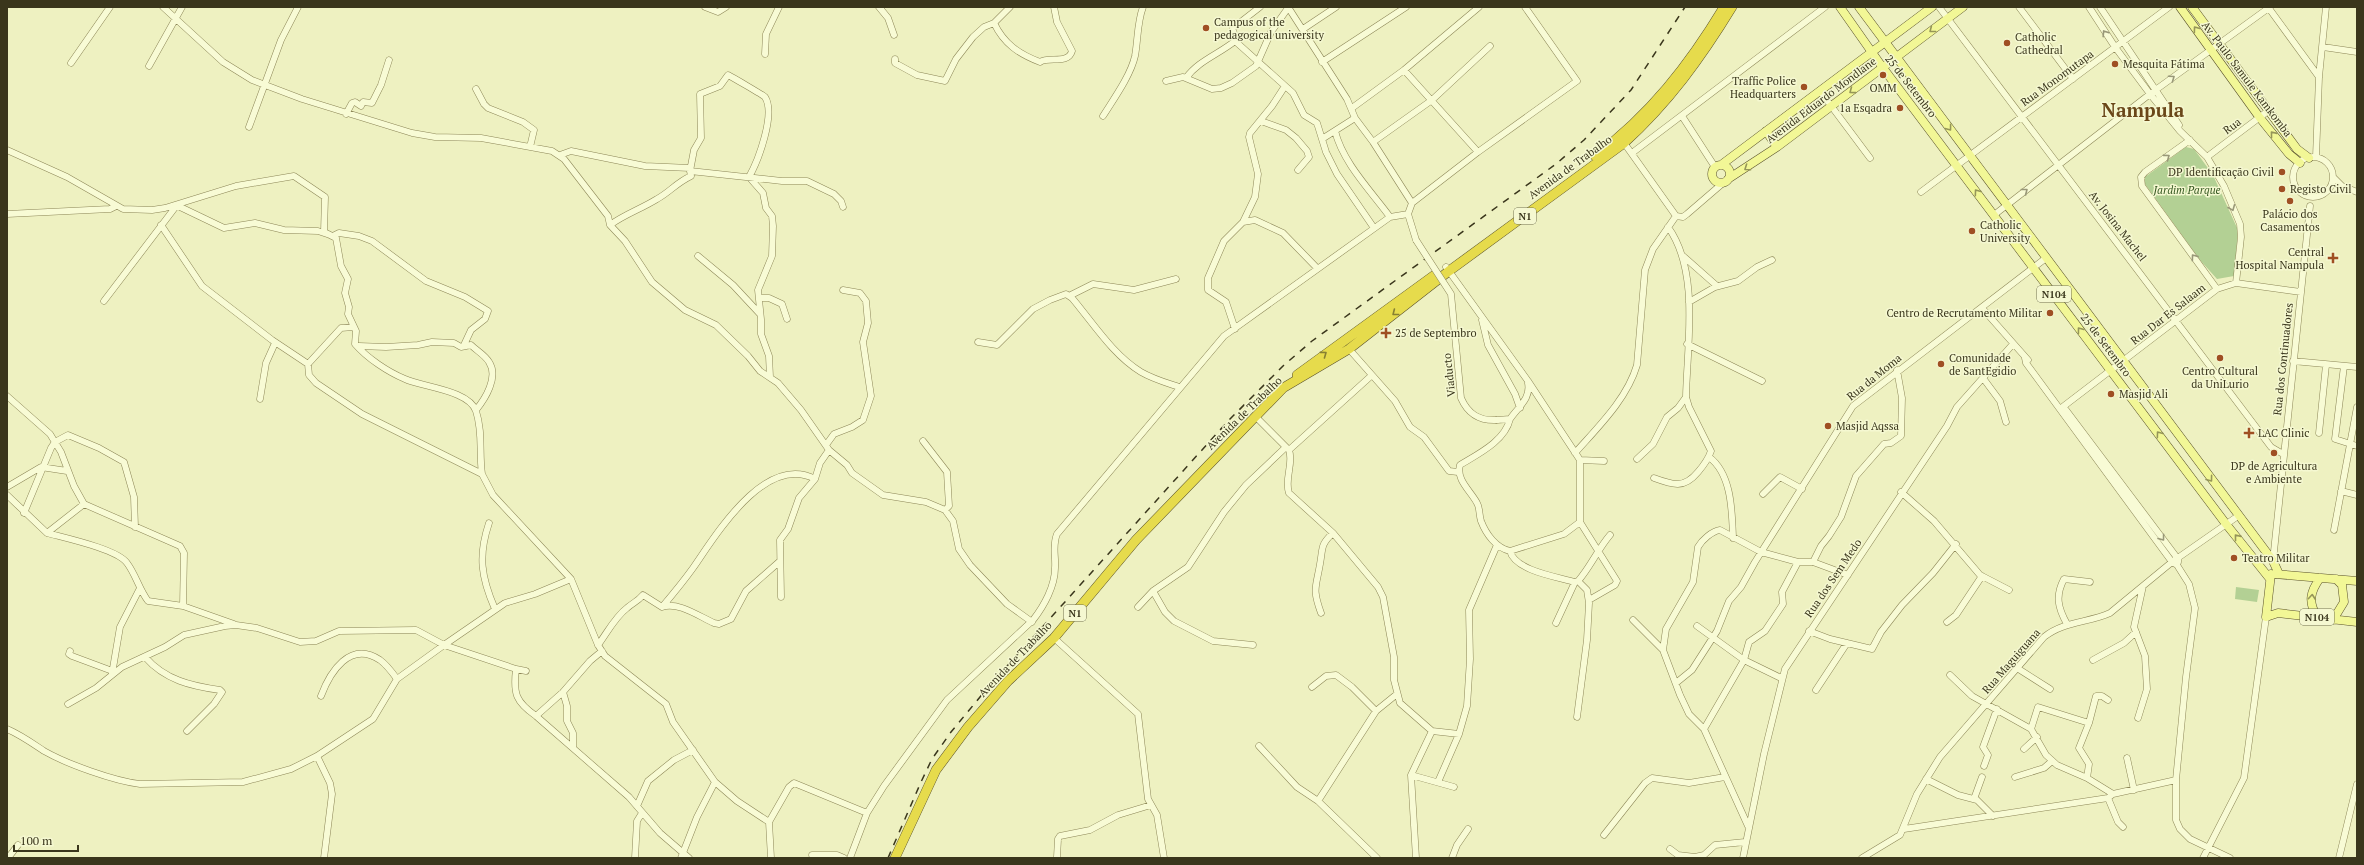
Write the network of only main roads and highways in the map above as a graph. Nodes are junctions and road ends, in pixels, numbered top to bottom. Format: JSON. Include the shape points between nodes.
{"nodes":[{"id":1,"x":1724,"y":7,"type":"edge"},
{"id":2,"x":1732,"y":7,"type":"edge"},
{"id":3,"x":1840,"y":7,"type":"edge"},
{"id":4,"x":1859,"y":7,"type":"edge"},
{"id":5,"x":1932,"y":7,"type":"edge"},
{"id":6,"x":1963,"y":7,"type":"edge"},
{"id":7,"x":2180,"y":7,"type":"edge"},
{"id":8,"x":2192,"y":7,"type":"edge"},
{"id":9,"x":1716,"y":26,"type":"junction"},
{"id":10,"x":1886,"y":42,"type":"junction"},
{"id":11,"x":1872,"y":52,"type":"junction"},
{"id":12,"x":1898,"y":57,"type":"junction"},
{"id":13,"x":1883,"y":68,"type":"junction"},
{"id":14,"x":1932,"y":105,"type":"junction"},
{"id":15,"x":1920,"y":114,"type":"junction"},
{"id":16,"x":1766,"y":131,"type":"junction"},
{"id":17,"x":1777,"y":147,"type":"junction"},
{"id":18,"x":2312,"y":157,"type":"road end"},
{"id":19,"x":2300,"y":163,"type":"road end"},
{"id":20,"x":1718,"y":166,"type":"junction"},
{"id":21,"x":1725,"y":181,"type":"junction"},
{"id":22,"x":1447,"y":269,"type":"junction"},
{"id":23,"x":2084,"y":310,"type":"junction"},
{"id":24,"x":2072,"y":318,"type":"junction"},
{"id":25,"x":1283,"y":388,"type":"junction"},
{"id":26,"x":2161,"y":413,"type":"junction"},
{"id":27,"x":2150,"y":422,"type":"junction"},
{"id":28,"x":2199,"y":465,"type":"junction"},
{"id":29,"x":2188,"y":474,"type":"junction"},
{"id":30,"x":2273,"y":561,"type":"junction"},
{"id":31,"x":2279,"y":574,"type":"junction"},
{"id":32,"x":2270,"y":578,"type":"junction"},
{"id":33,"x":2320,"y":578,"type":"junction"},
{"id":34,"x":2336,"y":579,"type":"junction"},
{"id":35,"x":2357,"y":581,"type":"edge"},
{"id":36,"x":2268,"y":603,"type":"junction"},
{"id":37,"x":2278,"y":613,"type":"junction"},
{"id":38,"x":2317,"y":617,"type":"junction"},
{"id":39,"x":2333,"y":620,"type":"junction"},
{"id":40,"x":2357,"y":622,"type":"edge"},
{"id":41,"x":895,"y":858,"type":"edge"}],
"edges":[{"from":1,"to":9,"type":"highway","name":"Avenida de Trabalho","number":"N1"},
{"from":2,"to":9,"type":"highway","name":"Avenida de Trabalho","number":"N1"},
{"from":3,"to":11,"type":"main road","name":"25 de Setembro","number":"N104"},
{"from":4,"to":10,"type":"main road","name":"25 de Setembro","number":"N104"},
{"from":5,"to":10,"type":"main road","name":"Avenida Eduardo Mondlane"},
{"from":6,"to":12,"type":"main road","name":"Avenida Eduardo Mondlane","one_way":true},
{"from":19,"to":7,"type":"main road","name":"Av. Paulo Samule Kamkomba","one_way":true,"via":[[2289,154],[2260,118]]},
{"from":8,"to":18,"type":"main road","name":"Av. Paulo Samule Kamkomba","via":[[2297,150]]},
{"from":9,"to":22,"type":"highway","name":"Avenida de Trabalho","number":"N1","via":[[1677,84],[1622,140]]},
{"from":10,"to":11,"type":"main road","name":"Avenida Eduardo Mondlane"},
{"from":10,"to":12,"type":"main road","name":"25 de Setembro","number":"N104"},
{"from":11,"to":13,"type":"main road","name":"25 de Setembro","number":"N104"},
{"from":11,"to":16,"type":"main road","name":"Avenida Eduardo Mondlane"},
{"from":12,"to":13,"type":"main road","name":"Avenida Eduardo Mondlane"},
{"from":12,"to":14,"type":"main road","name":"25 de Setembro","number":"N104"},
{"from":13,"to":15,"type":"main road","name":"25 de Setembro","number":"N104"},
{"from":13,"to":17,"type":"main road","name":"Avenida Eduardo Mondlane","one_way":true},
{"from":14,"to":15,"type":"main road"},
{"from":14,"to":23,"type":"main road","name":"25 de Setembro","number":"N104","one_way":true},
{"from":24,"to":15,"type":"main road","name":"25 de Setembro","number":"N104","one_way":true},
{"from":16,"to":17,"type":"main road"},
{"from":16,"to":20,"type":"main road","name":"Avenida Eduardo Mondlane"},
{"from":17,"to":21,"type":"main road","name":"Avenida Eduardo Mondlane","one_way":true},
{"from":20,"to":21,"type":"main road","via":[[1729,170]]},
{"from":20,"to":21,"type":"main road","via":[[1712,172],[1713,178]]},
{"from":25,"to":22,"type":"highway","name":"Avenida de Trabalho","number":"N1","one_way":true,"via":[[1317,359]]},
{"from":22,"to":25,"type":"highway","name":"Avenida de Trabalho","number":"N1","one_way":true,"via":[[1349,349]]},
{"from":23,"to":24,"type":"main road"},
{"from":23,"to":26,"type":"main road","name":"25 de Setembro","number":"N104"},
{"from":27,"to":24,"type":"main road","name":"25 de Setembro","number":"N104","one_way":true},
{"from":25,"to":41,"type":"highway","name":"Avenida de Trabalho","number":"N1","via":[[1136,540],[1054,638],[1008,681],[950,749],[918,806]]},
{"from":26,"to":27,"type":"main road"},
{"from":26,"to":28,"type":"main road","name":"25 de Setembro","number":"N104"},
{"from":29,"to":27,"type":"main road","name":"25 de Setembro","number":"N104","one_way":true},
{"from":28,"to":29,"type":"main road"},
{"from":28,"to":30,"type":"main road","name":"25 de Setembro","number":"N104","one_way":true},
{"from":32,"to":29,"type":"main road","name":"25 de Setembro","number":"N104","one_way":true},
{"from":30,"to":31,"type":"main road","number":"N104"},
{"from":30,"to":32,"type":"main road"},
{"from":31,"to":32,"type":"main road"},
{"from":31,"to":33,"type":"main road"},
{"from":32,"to":36,"type":"main road"},
{"from":33,"to":34,"type":"main road"},
{"from":38,"to":33,"type":"main road","one_way":true,"via":[[2310,601],[2311,593]]},
{"from":34,"to":35,"type":"main road"},
{"from":34,"to":39,"type":"main road","via":[[2342,585],[2344,602]]},
{"from":36,"to":37,"type":"main road"},
{"from":36,"to":37,"type":"main road","number":"N104","via":[[2266,617]]},
{"from":37,"to":38,"type":"main road","number":"N104"},
{"from":38,"to":39,"type":"main road","number":"N104"},
{"from":39,"to":40,"type":"main road","number":"N104"}]}
